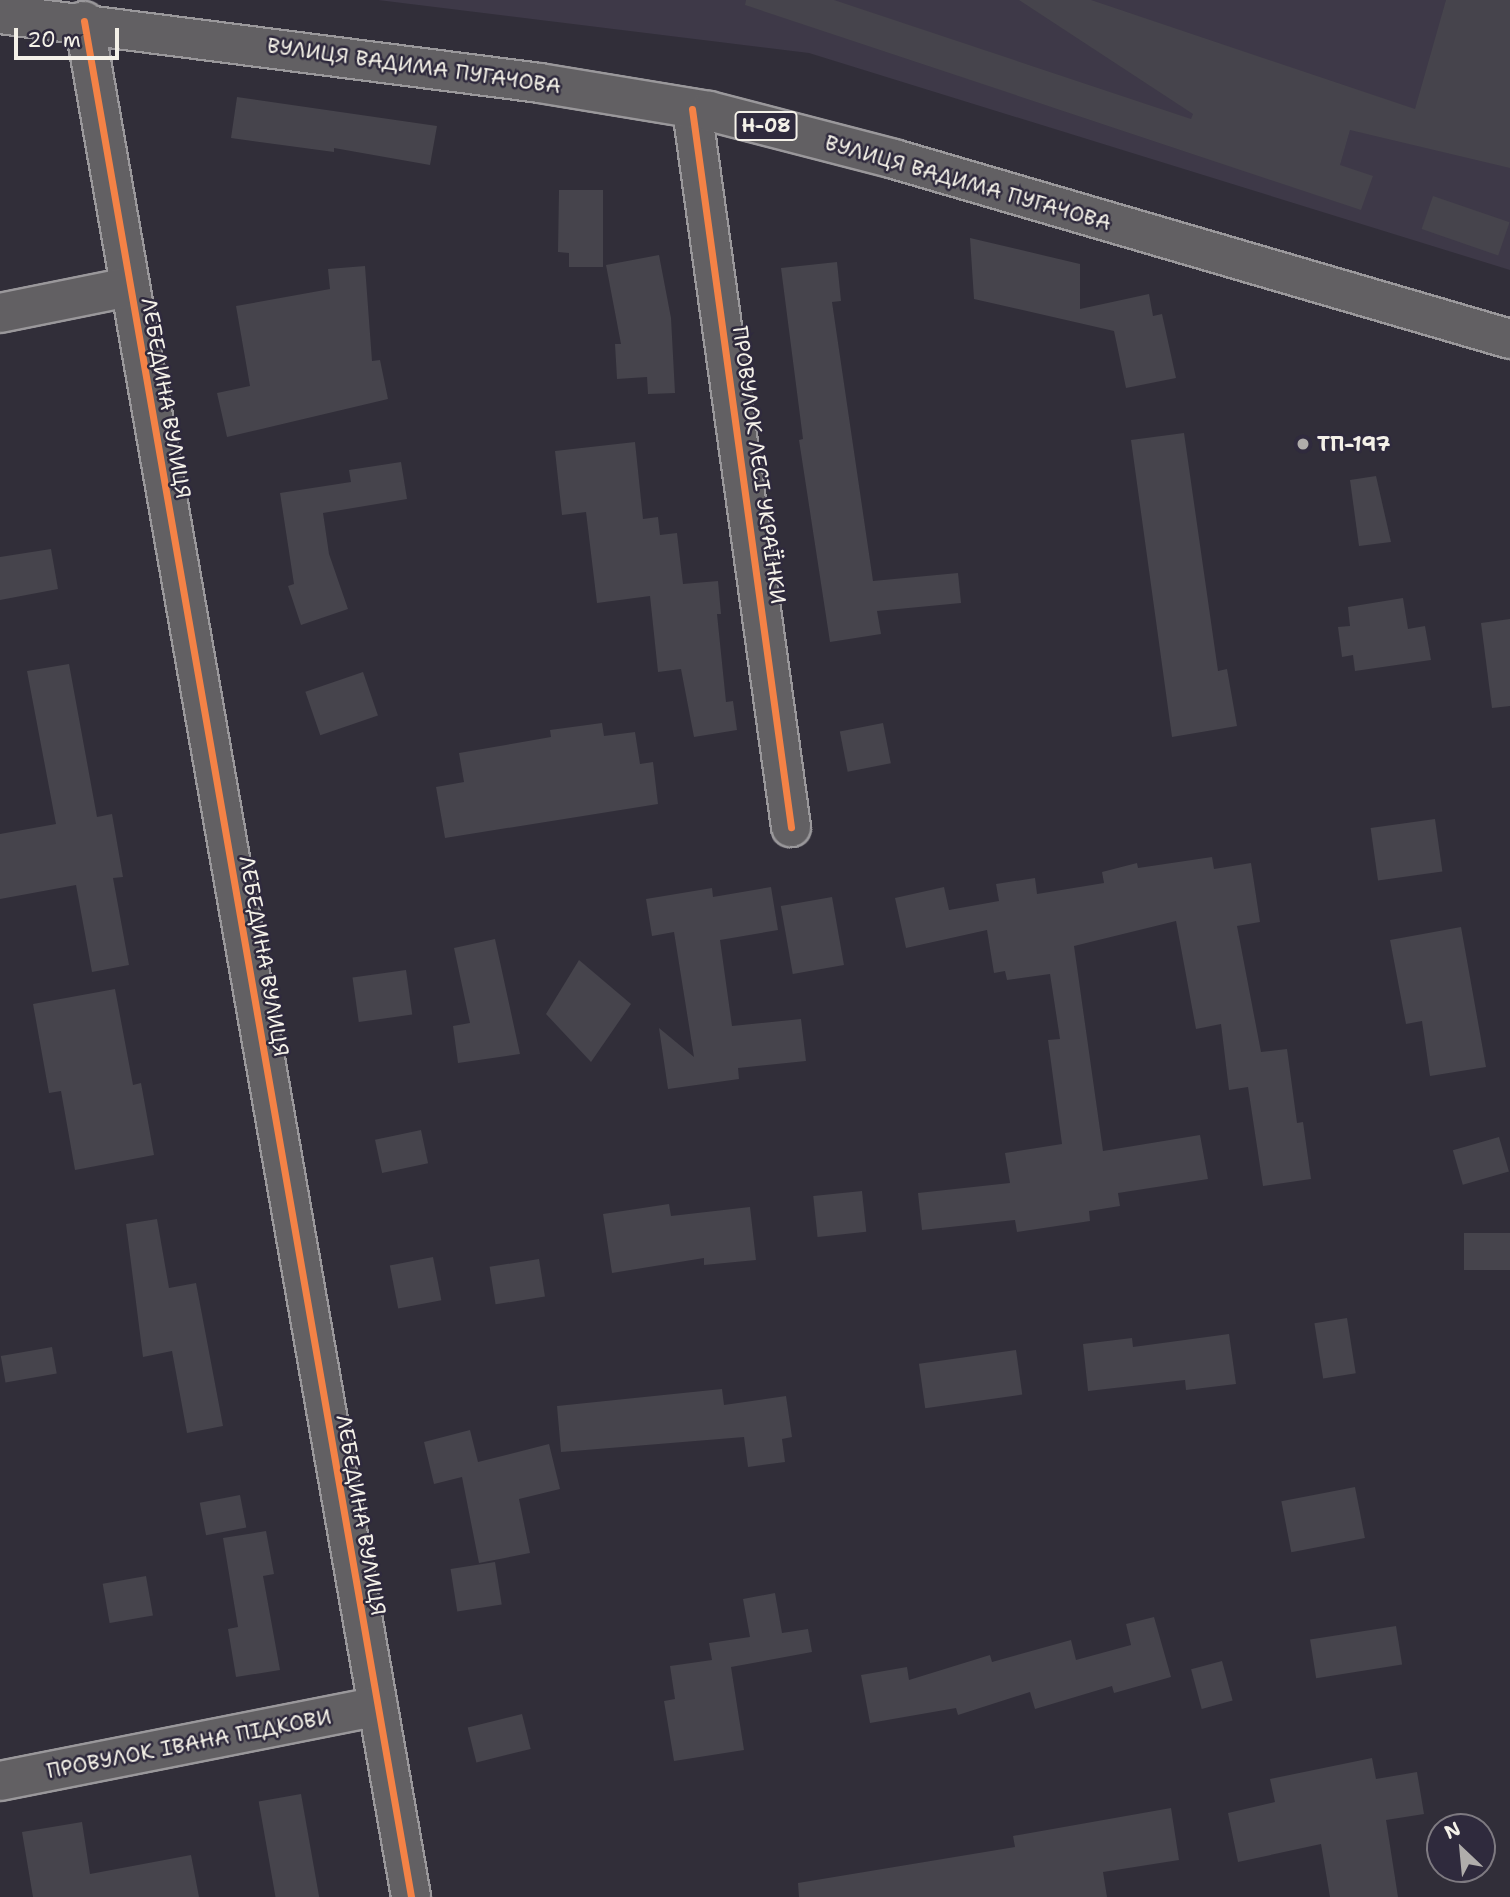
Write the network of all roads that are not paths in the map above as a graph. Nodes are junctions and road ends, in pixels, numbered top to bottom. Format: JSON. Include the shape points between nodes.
{"nodes":[{"id":1,"x":0,"y":14,"type":"edge"},
{"id":2,"x":84,"y":21,"type":"junction"},
{"id":3,"x":692,"y":109,"type":"junction"},
{"id":4,"x":129,"y":287,"type":"junction"},
{"id":5,"x":0,"y":313,"type":"edge"},
{"id":6,"x":1510,"y":338,"type":"edge"},
{"id":7,"x":791,"y":827,"type":"dead end"},
{"id":8,"x":378,"y":1706,"type":"junction"},
{"id":9,"x":0,"y":1781,"type":"edge"},
{"id":10,"x":411,"y":1897,"type":"edge"}],
"edges":[{"from":1,"to":2,"type":"street","name":"ВУЛИЦЯ ВАДИМА ПУГАЧОВА","number":"Н-08"},
{"from":2,"to":3,"type":"street","name":"ВУЛИЦЯ ВАДИМА ПУГАЧОВА","number":"Н-08","via":[[540,83]]},
{"from":2,"to":4,"type":"street","name":"ЛЕБЕДИНА ВУЛИЦЯ"},
{"from":3,"to":6,"type":"street","name":"ВУЛИЦЯ ВАДИМА ПУГАЧОВА","number":"Н-08","via":[[894,159]]},
{"from":3,"to":7,"type":"street","name":"ПРОВУЛОК ЛЕСІ УКРАЇНКИ"},
{"from":4,"to":5,"type":"street"},
{"from":4,"to":8,"type":"street","name":"ЛЕБЕДИНА ВУЛИЦЯ"},
{"from":8,"to":9,"type":"street","name":"ПРОВУЛОК ІВАНА ПІДКОВИ"},
{"from":8,"to":10,"type":"street","name":"ЛЕБЕДИНА ВУЛИЦЯ"}]}
